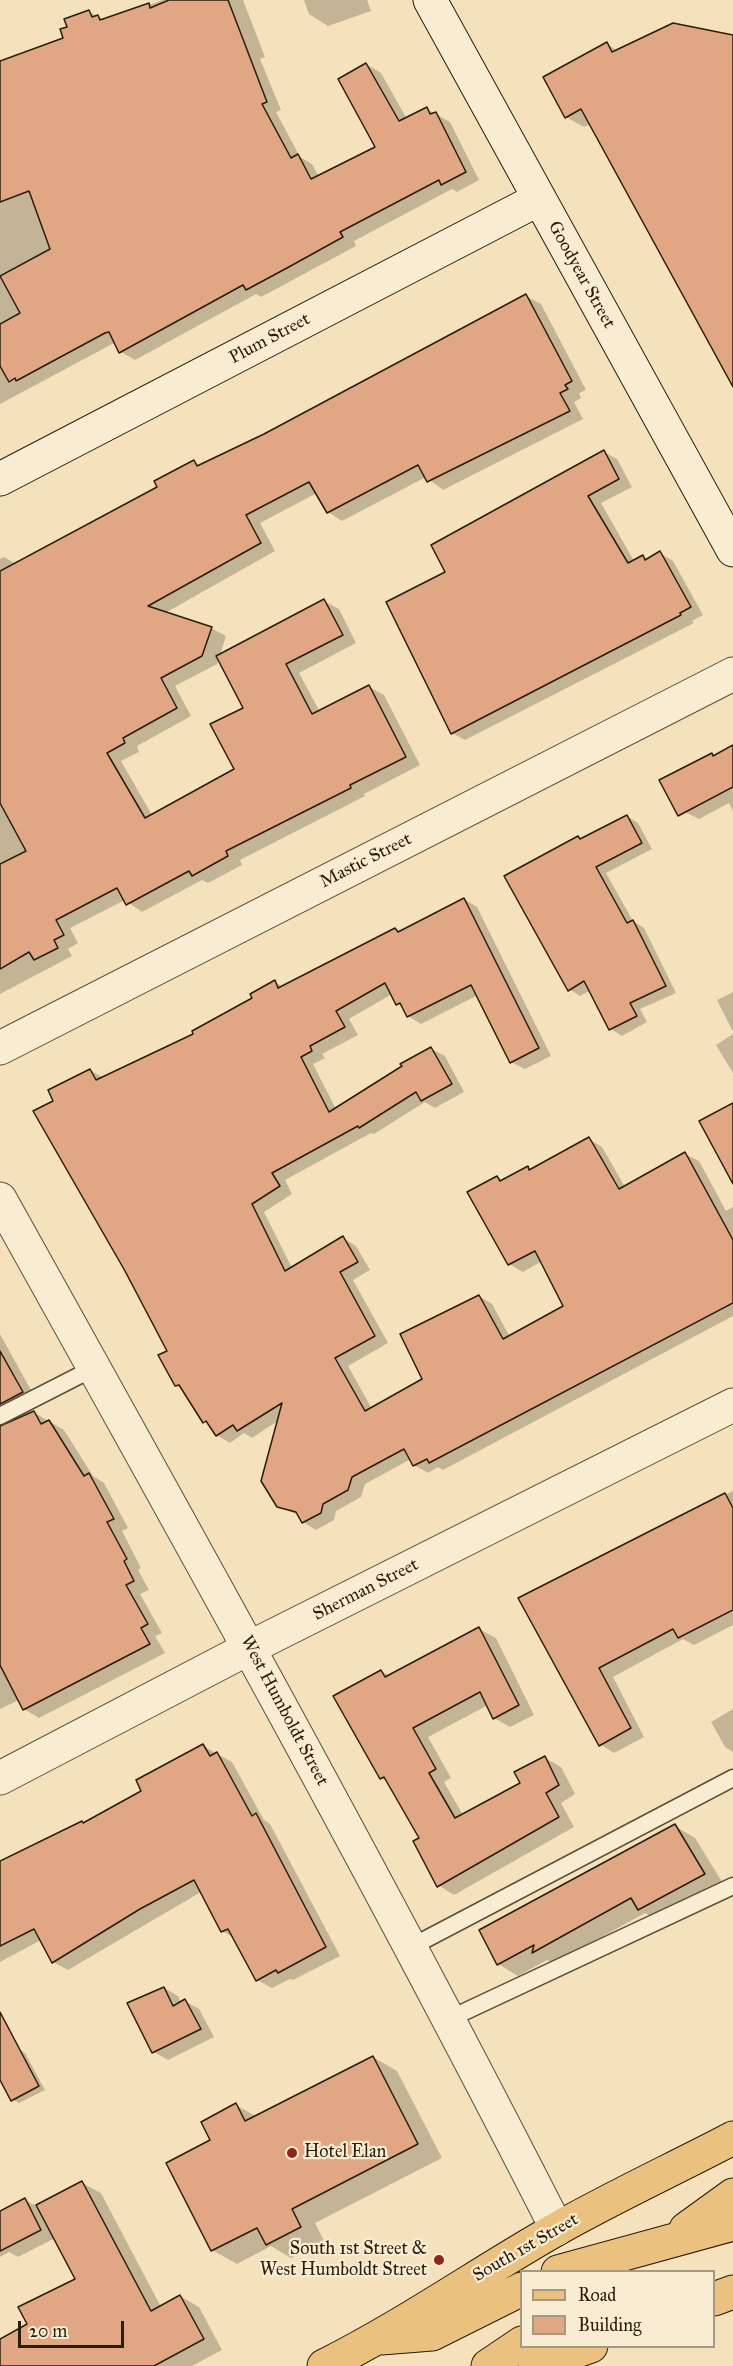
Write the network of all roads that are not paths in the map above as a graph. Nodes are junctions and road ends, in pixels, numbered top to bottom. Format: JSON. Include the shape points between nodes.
{"nodes":[{"id":1,"x":430,"y":0,"type":"edge"},
{"id":2,"x":539,"y":199,"type":"junction"},
{"id":3,"x":0,"y":479,"type":"edge"},
{"id":4,"x":733,"y":550,"type":"edge"},
{"id":5,"x":733,"y":674,"type":"edge"},
{"id":6,"x":0,"y":1048,"type":"edge"},
{"id":7,"x":0,"y":1199,"type":"edge"},
{"id":8,"x":94,"y":1368,"type":"junction"},
{"id":9,"x":733,"y":1405,"type":"edge"},
{"id":10,"x":0,"y":1416,"type":"edge"},
{"id":11,"x":249,"y":1648,"type":"junction"},
{"id":12,"x":0,"y":1778,"type":"edge"},
{"id":13,"x":733,"y":1778,"type":"edge"},
{"id":14,"x":733,"y":1886,"type":"edge"},
{"id":15,"x":411,"y":1947,"type":"junction"},
{"id":16,"x":448,"y":2019,"type":"junction"},
{"id":17,"x":733,"y":2138,"type":"edge"},
{"id":18,"x":733,"y":2195,"type":"edge"},
{"id":19,"x":733,"y":2224,"type":"edge"},
{"id":20,"x":557,"y":2229,"type":"junction"},
{"id":21,"x":672,"y":2240,"type":"junction"},
{"id":22,"x":562,"y":2270,"type":"edge"},
{"id":23,"x":627,"y":2270,"type":"edge"},
{"id":24,"x":520,"y":2290,"type":"edge"},
{"id":25,"x":733,"y":2292,"type":"edge"},
{"id":26,"x":715,"y":2299,"type":"edge"},
{"id":27,"x":380,"y":2338,"type":"junction"},
{"id":28,"x":520,"y":2344,"type":"edge"},
{"id":29,"x":585,"y":2348,"type":"edge"},
{"id":30,"x":324,"y":2366,"type":"edge"},
{"id":31,"x":488,"y":2366,"type":"edge"},
{"id":32,"x":535,"y":2366,"type":"edge"}],
"edges":[{"from":1,"to":2,"type":"street","name":"Goodyear Street"},
{"from":2,"to":3,"type":"street","name":"Plum Street"},
{"from":2,"to":4,"type":"street","name":"Goodyear Street"},
{"from":5,"to":6,"type":"street","name":"Mastic Street"},
{"from":7,"to":8,"type":"street","name":"West Humboldt Street"},
{"from":8,"to":10,"type":"lane"},
{"from":8,"to":11,"type":"street","name":"West Humboldt Street"},
{"from":9,"to":11,"type":"street","name":"Sherman Street"},
{"from":11,"to":12,"type":"street","name":"Sherman Street"},
{"from":11,"to":15,"type":"street","name":"West Humboldt Street"},
{"from":13,"to":15,"type":"lane"},
{"from":14,"to":16,"type":"lane"},
{"from":15,"to":16,"type":"street","name":"West Humboldt Street"},
{"from":16,"to":20,"type":"street","name":"West Humboldt Street"},
{"from":17,"to":20,"type":"main road","name":"South 1st Street"},
{"from":18,"to":21,"type":"main road"},
{"from":19,"to":21,"type":"main road"},
{"from":20,"to":27,"type":"main road","name":"South 1st Street"},
{"from":21,"to":22,"type":"main road"},
{"from":21,"to":23,"type":"main road"},
{"from":24,"to":27,"type":"main road","via":[[432,2334]]},
{"from":25,"to":26,"type":"main road"},
{"from":27,"to":30,"type":"main road","name":"South 1st Street"},
{"from":28,"to":31,"type":"main road"},
{"from":29,"to":32,"type":"main road"}]}
